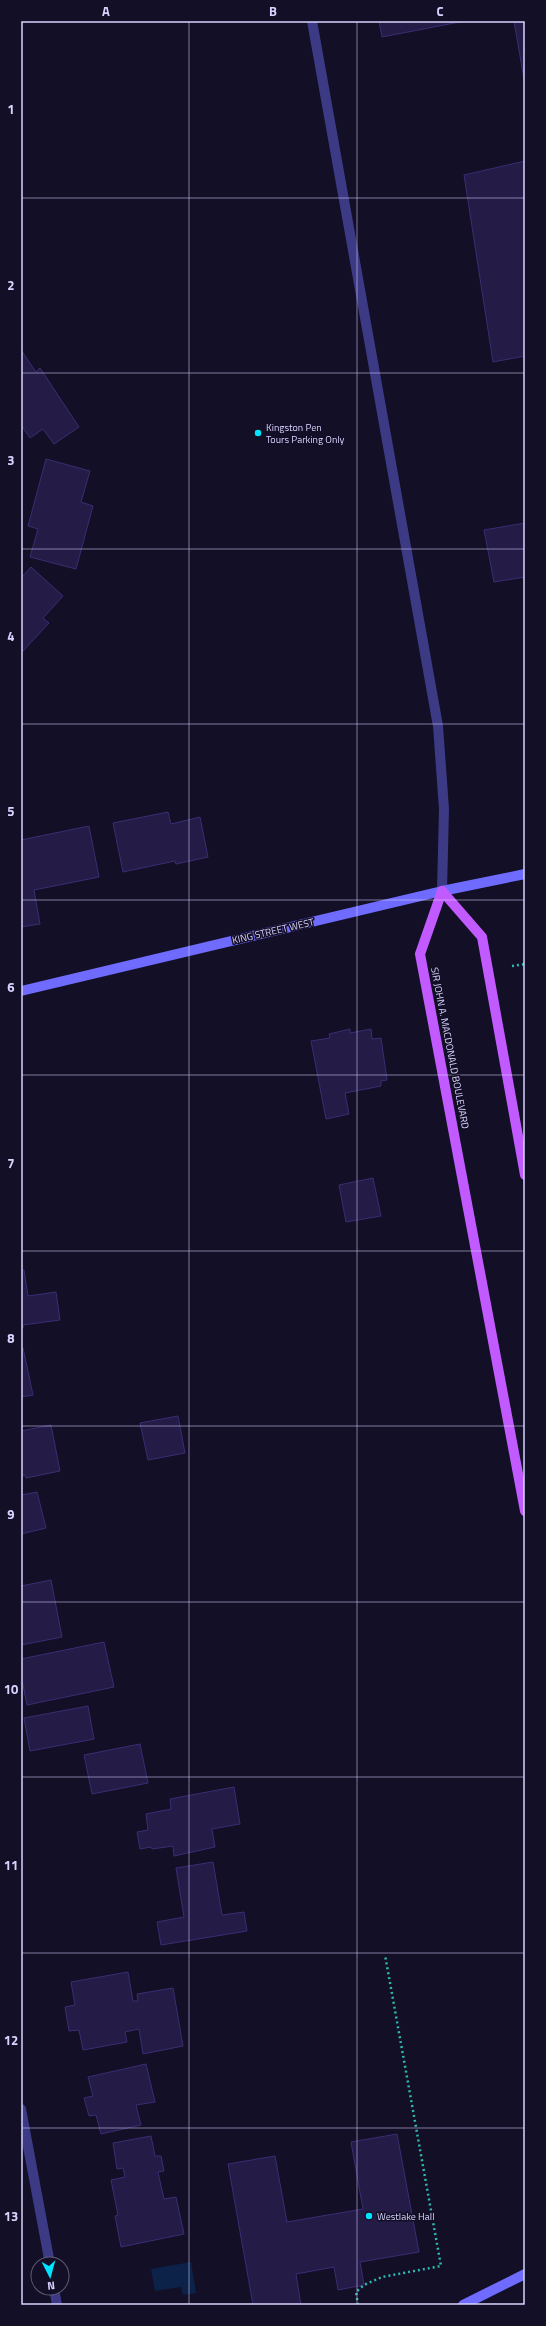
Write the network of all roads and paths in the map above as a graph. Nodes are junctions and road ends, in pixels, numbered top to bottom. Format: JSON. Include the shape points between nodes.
{"nodes":[{"id":1,"x":312,"y":21,"type":"edge"},
{"id":2,"x":525,"y":874,"type":"edge"},
{"id":3,"x":442,"y":891,"type":"junction"},
{"id":4,"x":525,"y":964,"type":"edge"},
{"id":5,"x":512,"y":966,"type":"dead end"},
{"id":6,"x":21,"y":991,"type":"edge"},
{"id":7,"x":525,"y":1175,"type":"edge"},
{"id":8,"x":525,"y":1511,"type":"edge"},
{"id":9,"x":385,"y":1955,"type":"dead end"},
{"id":10,"x":21,"y":2109,"type":"edge"},
{"id":11,"x":49,"y":2256,"type":"edge"},
{"id":12,"x":525,"y":2274,"type":"edge"},
{"id":13,"x":358,"y":2305,"type":"edge"},
{"id":14,"x":463,"y":2305,"type":"edge"}],
"edges":[{"from":1,"to":3,"type":"street","via":[[438,726],[444,809]]},
{"from":2,"to":3,"type":"main road","name":"KING STREET WEST"},
{"from":3,"to":6,"type":"main road","name":"KING STREET WEST"},
{"from":3,"to":7,"type":"main road","via":[[482,936]]},
{"from":3,"to":8,"type":"main road","name":"SIR JOHN A. MACDONALD BOULEVARD","via":[[420,954]]},
{"from":4,"to":5,"type":"path"},
{"from":9,"to":13,"type":"path","via":[[441,2266],[373,2281],[356,2292]]},
{"from":10,"to":11,"type":"street"},
{"from":12,"to":14,"type":"main road"}]}
